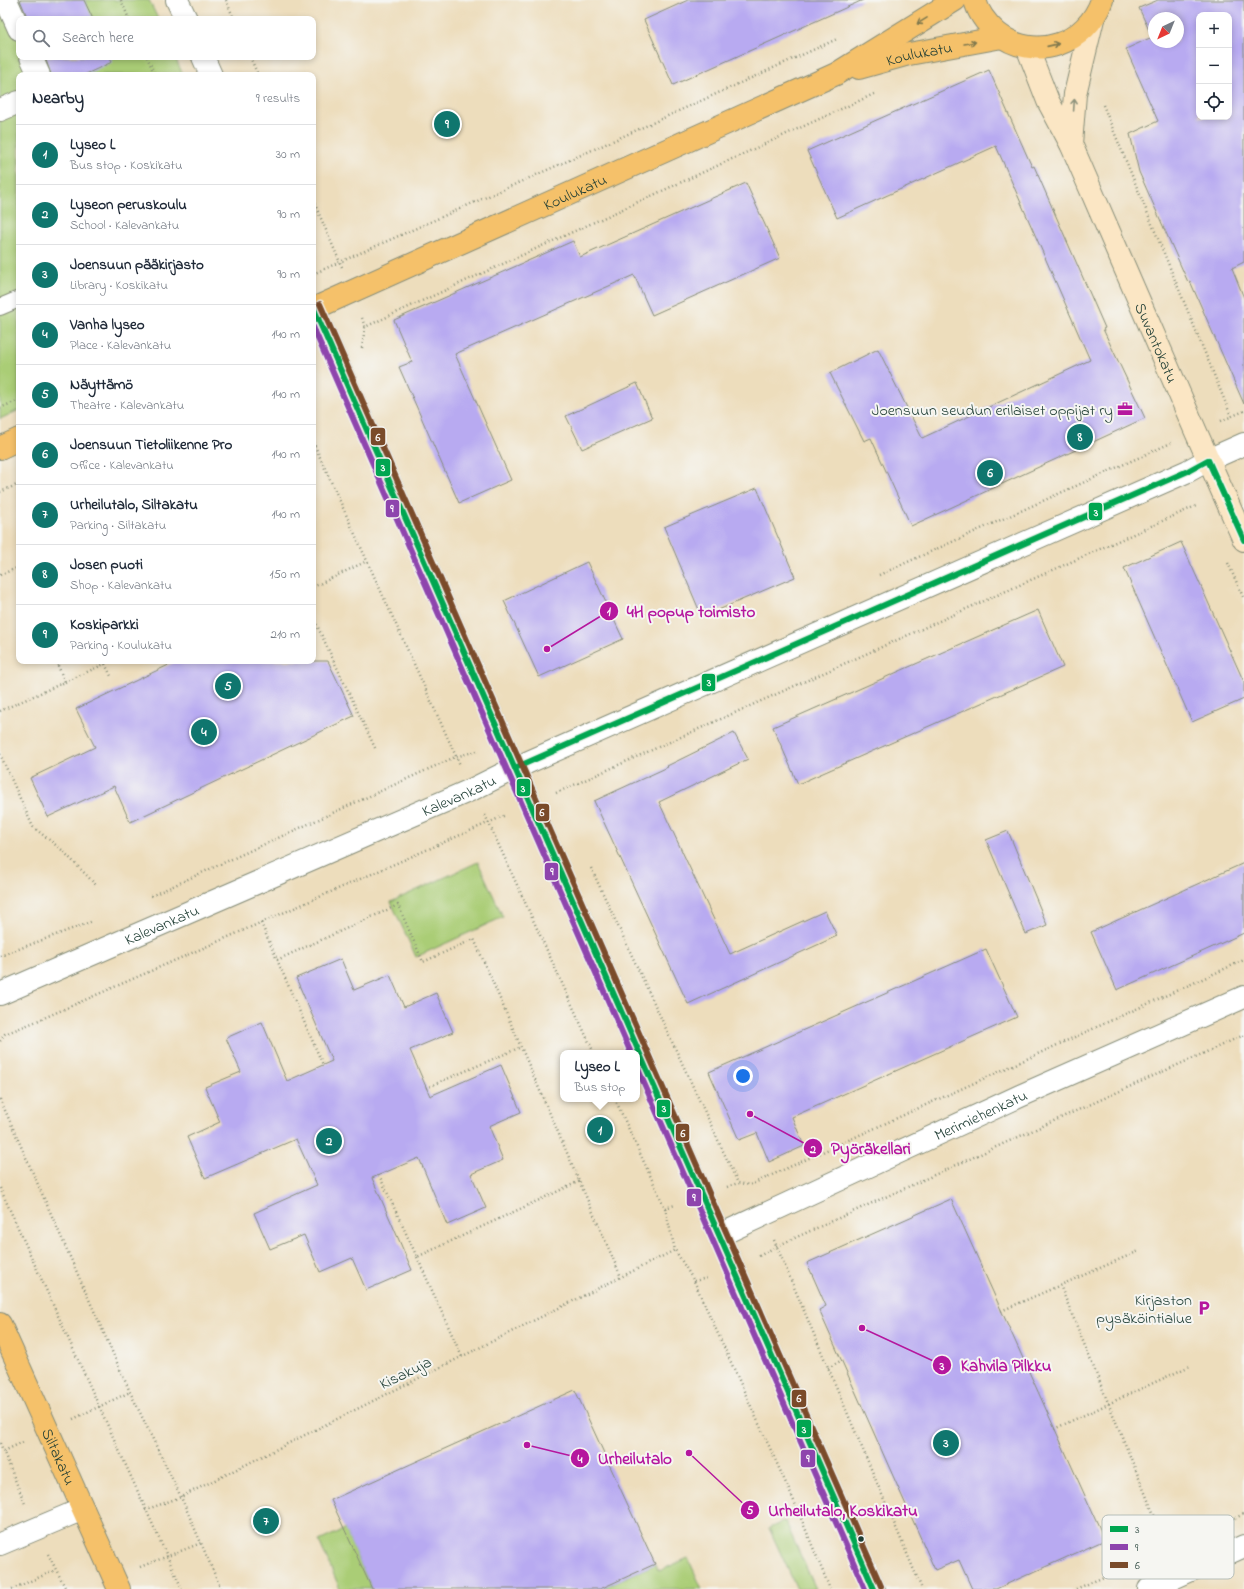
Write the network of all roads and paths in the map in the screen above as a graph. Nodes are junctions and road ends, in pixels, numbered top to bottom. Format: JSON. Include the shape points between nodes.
{"nodes":[{"id":1,"x":6,"y":0,"type":"edge"},
{"id":2,"x":121,"y":0,"type":"edge"},
{"id":3,"x":177,"y":0,"type":"edge"},
{"id":4,"x":226,"y":0,"type":"edge"},
{"id":5,"x":955,"y":0,"type":"edge"},
{"id":6,"x":974,"y":0,"type":"edge"},
{"id":7,"x":1098,"y":10,"type":"edge"},
{"id":8,"x":128,"y":16,"type":"edge"},
{"id":9,"x":185,"y":16,"type":"edge"},
{"id":10,"x":233,"y":16,"type":"edge"},
{"id":11,"x":16,"y":22,"type":"edge"},
{"id":12,"x":841,"y":37,"type":"dead end"},
{"id":13,"x":1002,"y":37,"type":"junction"},
{"id":14,"x":1028,"y":47,"type":"junction"},
{"id":15,"x":32,"y":60,"type":"edge"},
{"id":16,"x":148,"y":60,"type":"edge"},
{"id":17,"x":204,"y":60,"type":"edge"},
{"id":18,"x":251,"y":60,"type":"edge"},
{"id":19,"x":38,"y":72,"type":"edge"},
{"id":20,"x":154,"y":72,"type":"edge"},
{"id":21,"x":210,"y":72,"type":"edge"},
{"id":22,"x":257,"y":72,"type":"edge"},
{"id":23,"x":836,"y":74,"type":"junction"},
{"id":24,"x":876,"y":94,"type":"dead end"},
{"id":25,"x":16,"y":103,"type":"edge"},
{"id":26,"x":1102,"y":103,"type":"dead end"},
{"id":27,"x":0,"y":110,"type":"edge"},
{"id":28,"x":1072,"y":144,"type":"junction"},
{"id":29,"x":316,"y":207,"type":"edge"},
{"id":30,"x":340,"y":262,"type":"junction"},
{"id":31,"x":316,"y":273,"type":"edge"},
{"id":32,"x":352,"y":291,"type":"junction"},
{"id":33,"x":16,"y":300,"type":"edge"},
{"id":34,"x":0,"y":307,"type":"edge"},
{"id":35,"x":316,"y":307,"type":"edge"},
{"id":36,"x":316,"y":315,"type":"edge"},
{"id":37,"x":365,"y":327,"type":"junction"},
{"id":38,"x":337,"y":362,"type":"junction"},
{"id":39,"x":16,"y":401,"type":"edge"},
{"id":40,"x":0,"y":408,"type":"edge"},
{"id":41,"x":1244,"y":411,"type":"edge"},
{"id":42,"x":1231,"y":416,"type":"junction"},
{"id":43,"x":1196,"y":432,"type":"junction"},
{"id":44,"x":16,"y":440,"type":"edge"},
{"id":45,"x":1244,"y":444,"type":"edge"},
{"id":46,"x":0,"y":448,"type":"edge"},
{"id":47,"x":316,"y":449,"type":"edge"},
{"id":48,"x":1208,"y":460,"type":"junction"},
{"id":49,"x":16,"y":485,"type":"edge"},
{"id":50,"x":0,"y":492,"type":"edge"},
{"id":51,"x":1223,"y":494,"type":"junction"},
{"id":52,"x":1244,"y":540,"type":"edge"},
{"id":53,"x":367,"y":561,"type":"junction"},
{"id":54,"x":16,"y":568,"type":"edge"},
{"id":55,"x":0,"y":575,"type":"edge"},
{"id":56,"x":878,"y":576,"type":"dead end"},
{"id":57,"x":316,"y":586,"type":"edge"},
{"id":58,"x":316,"y":622,"type":"edge"},
{"id":59,"x":57,"y":664,"type":"edge"},
{"id":60,"x":105,"y":664,"type":"joint"},
{"id":61,"x":111,"y":676,"type":"dead end"},
{"id":62,"x":65,"y":682,"type":"junction"},
{"id":63,"x":0,"y":711,"type":"edge"},
{"id":64,"x":505,"y":744,"type":"junction"},
{"id":65,"x":376,"y":750,"type":"dead end"},
{"id":66,"x":0,"y":754,"type":"edge"},
{"id":67,"x":456,"y":757,"type":"junction"},
{"id":68,"x":515,"y":768,"type":"junction"},
{"id":69,"x":473,"y":789,"type":"junction"},
{"id":70,"x":531,"y":804,"type":"junction"},
{"id":71,"x":488,"y":823,"type":"junction"},
{"id":72,"x":96,"y":885,"type":"dead end"},
{"id":73,"x":146,"y":898,"type":"dead end"},
{"id":74,"x":95,"y":920,"type":"dead end"},
{"id":75,"x":261,"y":923,"type":"junction"},
{"id":76,"x":0,"y":956,"type":"edge"},
{"id":77,"x":277,"y":960,"type":"junction"},
{"id":78,"x":1244,"y":960,"type":"edge"},
{"id":79,"x":0,"y":994,"type":"edge"},
{"id":80,"x":1244,"y":998,"type":"edge"},
{"id":81,"x":1244,"y":1035,"type":"edge"},
{"id":82,"x":0,"y":1041,"type":"edge"},
{"id":83,"x":521,"y":1047,"type":"junction"},
{"id":84,"x":593,"y":1050,"type":"edge"},
{"id":85,"x":639,"y":1050,"type":"edge"},
{"id":86,"x":640,"y":1053,"type":"edge"},
{"id":87,"x":323,"y":1065,"type":"dead end"},
{"id":88,"x":426,"y":1088,"type":"dead end"},
{"id":89,"x":0,"y":1099,"type":"edge"},
{"id":90,"x":616,"y":1102,"type":"edge"},
{"id":91,"x":379,"y":1175,"type":"dead end"},
{"id":92,"x":580,"y":1181,"type":"junction"},
{"id":93,"x":750,"y":1184,"type":"dead end"},
{"id":94,"x":0,"y":1188,"type":"edge"},
{"id":95,"x":720,"y":1235,"type":"junction"},
{"id":96,"x":674,"y":1250,"type":"junction"},
{"id":97,"x":1139,"y":1251,"type":"dead end"},
{"id":98,"x":417,"y":1257,"type":"junction"},
{"id":99,"x":621,"y":1277,"type":"junction"},
{"id":100,"x":1060,"y":1285,"type":"junction"},
{"id":101,"x":1001,"y":1310,"type":"dead end"},
{"id":102,"x":0,"y":1324,"type":"edge"},
{"id":103,"x":462,"y":1357,"type":"junction"},
{"id":104,"x":842,"y":1360,"type":"dead end"},
{"id":105,"x":1190,"y":1366,"type":"dead end"},
{"id":106,"x":828,"y":1368,"type":"junction"},
{"id":107,"x":1109,"y":1403,"type":"junction"},
{"id":108,"x":1054,"y":1429,"type":"dead end"},
{"id":109,"x":0,"y":1444,"type":"edge"},
{"id":110,"x":181,"y":1497,"type":"junction"},
{"id":111,"x":24,"y":1501,"type":"dead end"},
{"id":112,"x":83,"y":1510,"type":"junction"},
{"id":113,"x":145,"y":1510,"type":"junction"},
{"id":114,"x":1154,"y":1515,"type":"edge"},
{"id":115,"x":201,"y":1543,"type":"junction"},
{"id":116,"x":0,"y":1544,"type":"edge"},
{"id":117,"x":1244,"y":1546,"type":"edge"},
{"id":118,"x":1234,"y":1551,"type":"edge"},
{"id":119,"x":166,"y":1556,"type":"junction"},
{"id":120,"x":1171,"y":1579,"type":"edge"},
{"id":121,"x":12,"y":1589,"type":"edge"},
{"id":122,"x":66,"y":1589,"type":"edge"},
{"id":123,"x":119,"y":1589,"type":"edge"},
{"id":124,"x":182,"y":1589,"type":"edge"},
{"id":125,"x":221,"y":1589,"type":"edge"},
{"id":126,"x":830,"y":1589,"type":"edge"},
{"id":127,"x":874,"y":1589,"type":"edge"},
{"id":128,"x":922,"y":1589,"type":"edge"},
{"id":129,"x":1149,"y":1589,"type":"edge"}],
"edges":[{"from":1,"to":11,"type":"street"},
{"from":2,"to":8,"type":"path"},
{"from":3,"to":9,"type":"street"},
{"from":4,"to":10,"type":"path"},
{"from":5,"to":23,"type":"main road","name":"Koulukatu","one_way":true},
{"from":6,"to":13,"type":"main road","via":[[991,28]]},
{"from":14,"to":7,"type":"main road","one_way":true,"via":[[1042,48],[1071,39],[1084,30]]},
{"from":28,"to":7,"type":"main road","name":"Suvantokatu","one_way":true,"via":[[1075,94]]},
{"from":12,"to":30,"type":"path"},
{"from":13,"to":14,"type":"main road"},
{"from":23,"to":13,"type":"main road","name":"Koulukatu","one_way":true,"via":[[909,54]]},
{"from":14,"to":28,"type":"main road","name":"Suvantokatu","via":[[1048,101]]},
{"from":15,"to":19,"type":"street"},
{"from":16,"to":20,"type":"path"},
{"from":17,"to":21,"type":"street"},
{"from":18,"to":22,"type":"path"},
{"from":23,"to":32,"type":"main road","name":"Koulukatu"},
{"from":24,"to":37,"type":"path"},
{"from":25,"to":27,"type":"street"},
{"from":26,"to":42,"type":"path"},
{"from":28,"to":43,"type":"main road","name":"Suvantokatu"},
{"from":29,"to":30,"type":"path"},
{"from":30,"to":31,"type":"path"},
{"from":30,"to":32,"type":"path"},
{"from":32,"to":35,"type":"main road","name":"Koulukatu"},
{"from":32,"to":37,"type":"path"},
{"from":33,"to":34,"type":"lane"},
{"from":36,"to":38,"type":"street"},
{"from":37,"to":38,"type":"path","via":[[362,350]]},
{"from":38,"to":64,"type":"street"},
{"from":39,"to":40,"type":"path"},
{"from":41,"to":42,"type":"path"},
{"from":42,"to":43,"type":"path"},
{"from":42,"to":45,"type":"path"},
{"from":43,"to":48,"type":"main road","name":"Suvantokatu"},
{"from":43,"to":56,"type":"path"},
{"from":44,"to":46,"type":"main road"},
{"from":45,"to":48,"type":"street","name":"Kalevankatu"},
{"from":47,"to":53,"type":"path"},
{"from":48,"to":51,"type":"main road","name":"Suvantokatu"},
{"from":48,"to":68,"type":"street","name":"Kalevankatu"},
{"from":49,"to":50,"type":"path"},
{"from":51,"to":52,"type":"main road","name":"Suvantokatu"},
{"from":51,"to":70,"type":"path"},
{"from":53,"to":57,"type":"path"},
{"from":53,"to":67,"type":"path"},
{"from":54,"to":55,"type":"path"},
{"from":58,"to":65,"type":"path"},
{"from":59,"to":62,"type":"path"},
{"from":60,"to":61,"type":"path"},
{"from":60,"to":62,"type":"path"},
{"from":62,"to":63,"type":"path"},
{"from":64,"to":67,"type":"path"},
{"from":64,"to":68,"type":"street"},
{"from":66,"to":72,"type":"path","via":[[33,827],[62,850]]},
{"from":67,"to":69,"type":"path"},
{"from":67,"to":73,"type":"path"},
{"from":68,"to":69,"type":"street","name":"Kalevankatu"},
{"from":68,"to":70,"type":"street"},
{"from":69,"to":71,"type":"path"},
{"from":69,"to":79,"type":"street","name":"Kalevankatu"},
{"from":70,"to":71,"type":"path"},
{"from":70,"to":85,"type":"street"},
{"from":71,"to":75,"type":"path"},
{"from":71,"to":84,"type":"path"},
{"from":74,"to":76,"type":"path"},
{"from":75,"to":77,"type":"path"},
{"from":75,"to":82,"type":"path","via":[[5,1034]]},
{"from":77,"to":83,"type":"path","via":[[398,905],[423,962],[474,939]]},
{"from":77,"to":87,"type":"path"},
{"from":78,"to":93,"type":"path"},
{"from":80,"to":95,"type":"street","name":"Merimiehenkatu","via":[[1020,1096]]},
{"from":81,"to":106,"type":"path","via":[[777,1246]]},
{"from":83,"to":88,"type":"path"},
{"from":83,"to":92,"type":"path"},
{"from":86,"to":95,"type":"street"},
{"from":89,"to":110,"type":"path","via":[[130,1392]]},
{"from":90,"to":96,"type":"path","via":[[665,1208]]},
{"from":91,"to":98,"type":"path"},
{"from":92,"to":98,"type":"path"},
{"from":92,"to":99,"type":"path"},
{"from":94,"to":113,"type":"path"},
{"from":95,"to":127,"type":"street"},
{"from":96,"to":99,"type":"path","name":"Kisakuja"},
{"from":96,"to":126,"type":"path","via":[[694,1281],[794,1500]]},
{"from":97,"to":100,"type":"path"},
{"from":98,"to":103,"type":"path"},
{"from":99,"to":103,"type":"path","name":"Kisakuja"},
{"from":100,"to":101,"type":"path"},
{"from":100,"to":107,"type":"path"},
{"from":102,"to":112,"type":"main road","name":"Siltakatu"},
{"from":103,"to":110,"type":"path","name":"Kisakuja"},
{"from":104,"to":106,"type":"path"},
{"from":105,"to":107,"type":"path"},
{"from":106,"to":128,"type":"path"},
{"from":107,"to":108,"type":"path"},
{"from":107,"to":114,"type":"path"},
{"from":109,"to":111,"type":"path"},
{"from":110,"to":113,"type":"path","name":"Kisakuja"},
{"from":110,"to":115,"type":"path"},
{"from":112,"to":116,"type":"street"},
{"from":112,"to":123,"type":"main road","name":"Siltakatu"},
{"from":113,"to":119,"type":"path"},
{"from":115,"to":119,"type":"path"},
{"from":115,"to":125,"type":"path"},
{"from":117,"to":118,"type":"street"},
{"from":119,"to":124,"type":"path"},
{"from":120,"to":129,"type":"street"},
{"from":121,"to":122,"type":"path","via":[[56,1570]]}]}
